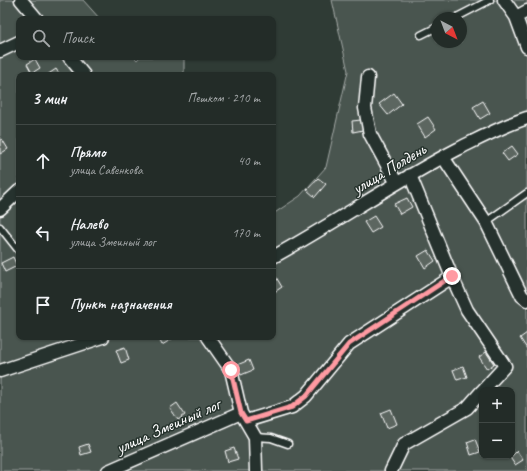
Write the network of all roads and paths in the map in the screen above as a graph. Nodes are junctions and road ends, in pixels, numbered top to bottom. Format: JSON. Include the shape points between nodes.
{"nodes":[{"id":1,"x":21,"y":0,"type":"edge"},
{"id":2,"x":490,"y":0,"type":"edge"},
{"id":3,"x":504,"y":0,"type":"edge"},
{"id":4,"x":466,"y":12,"type":"edge"},
{"id":5,"x":522,"y":14,"type":"edge"},
{"id":6,"x":34,"y":16,"type":"edge"},
{"id":7,"x":431,"y":30,"type":"edge"},
{"id":8,"x":421,"y":35,"type":"dead end"},
{"id":9,"x":16,"y":43,"type":"edge"},
{"id":10,"x":527,"y":46,"type":"edge"},
{"id":11,"x":0,"y":51,"type":"edge"},
{"id":12,"x":72,"y":60,"type":"edge"},
{"id":13,"x":82,"y":72,"type":"edge"},
{"id":14,"x":368,"y":77,"type":"dead end"},
{"id":15,"x":527,"y":118,"type":"edge"},
{"id":16,"x":443,"y":157,"type":"junction"},
{"id":17,"x":410,"y":175,"type":"junction"},
{"id":18,"x":396,"y":182,"type":"junction"},
{"id":19,"x":527,"y":193,"type":"edge"},
{"id":20,"x":16,"y":194,"type":"edge"},
{"id":21,"x":0,"y":209,"type":"edge"},
{"id":22,"x":486,"y":222,"type":"junction"},
{"id":23,"x":0,"y":227,"type":"edge"},
{"id":24,"x":16,"y":248,"type":"edge"},
{"id":25,"x":276,"y":256,"type":"edge"},
{"id":26,"x":452,"y":276,"type":"junction"},
{"id":27,"x":527,"y":300,"type":"edge"},
{"id":28,"x":94,"y":340,"type":"edge"},
{"id":29,"x":210,"y":340,"type":"edge"},
{"id":30,"x":0,"y":371,"type":"edge"},
{"id":31,"x":487,"y":387,"type":"edge"},
{"id":32,"x":479,"y":395,"type":"edge"},
{"id":33,"x":243,"y":417,"type":"junction"},
{"id":34,"x":255,"y":437,"type":"junction"},
{"id":35,"x":288,"y":444,"type":"dead end"},
{"id":36,"x":108,"y":471,"type":"edge"},
{"id":37,"x":256,"y":471,"type":"edge"},
{"id":38,"x":391,"y":471,"type":"edge"}],
"edges":[{"from":1,"to":6,"type":"street"},
{"from":2,"to":4,"type":"lane"},
{"from":3,"to":5,"type":"street"},
{"from":5,"to":10,"type":"street"},
{"from":7,"to":8,"type":"lane"},
{"from":9,"to":11,"type":"street"},
{"from":12,"to":13,"type":"street"},
{"from":14,"to":18,"type":"street","via":[[365,108],[370,134]]},
{"from":15,"to":16,"type":"street","name":"улица Полдень","via":[[505,125]]},
{"from":16,"to":17,"type":"street","name":"улица Полдень"},
{"from":16,"to":22,"type":"street"},
{"from":17,"to":18,"type":"street","name":"улица Полдень"},
{"from":17,"to":26,"type":"street"},
{"from":18,"to":25,"type":"street","name":"улица Полдень"},
{"from":19,"to":22,"type":"lane"},
{"from":20,"to":21,"type":"street"},
{"from":22,"to":27,"type":"street","via":[[522,296]]},
{"from":23,"to":24,"type":"lane"},
{"from":26,"to":31,"type":"street","via":[[467,310],[505,366]]},
{"from":26,"to":33,"type":"street","name":"улица Змеиный лог","via":[[349,344],[306,396],[292,407]]},
{"from":28,"to":30,"type":"street"},
{"from":29,"to":33,"type":"street","via":[[231,370]]},
{"from":32,"to":38,"type":"street","via":[[467,408],[404,444]]},
{"from":33,"to":34,"type":"street"},
{"from":33,"to":36,"type":"street","name":"улица Змеиный лог"},
{"from":34,"to":35,"type":"lane","via":[[271,438]]},
{"from":34,"to":37,"type":"street"}]}
